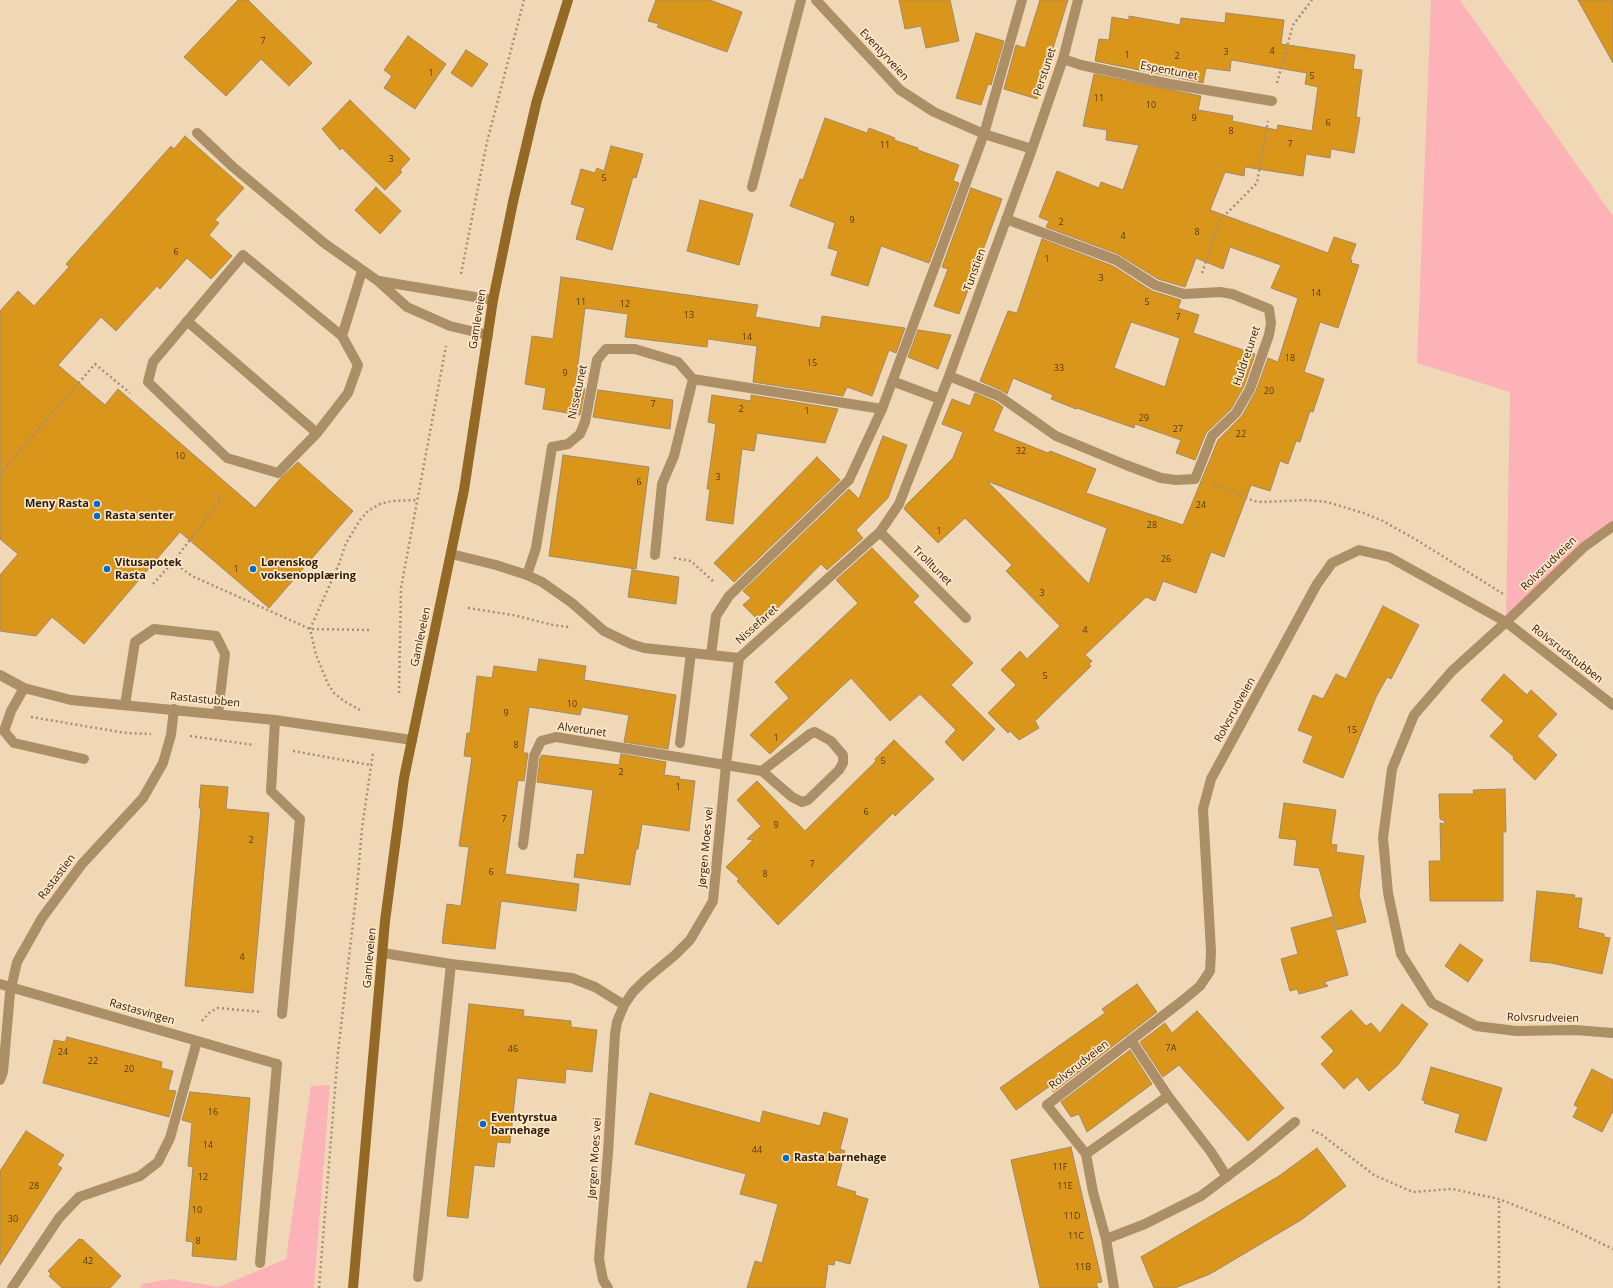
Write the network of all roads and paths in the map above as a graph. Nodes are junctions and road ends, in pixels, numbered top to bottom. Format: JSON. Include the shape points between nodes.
{"nodes":[{"id":1,"x":524,"y":0,"type":"edge"},
{"id":2,"x":568,"y":0,"type":"edge"},
{"id":3,"x":801,"y":0,"type":"edge"},
{"id":4,"x":816,"y":0,"type":"edge"},
{"id":5,"x":1022,"y":0,"type":"edge"},
{"id":6,"x":1078,"y":0,"type":"edge"},
{"id":7,"x":1312,"y":0,"type":"edge"},
{"id":8,"x":1063,"y":59,"type":"junction"},
{"id":9,"x":1272,"y":101,"type":"junction"},
{"id":10,"x":197,"y":133,"type":"dead end"},
{"id":11,"x":984,"y":134,"type":"junction"},
{"id":12,"x":1032,"y":149,"type":"junction"},
{"id":13,"x":752,"y":187,"type":"dead end"},
{"id":14,"x":1006,"y":219,"type":"junction"},
{"id":15,"x":362,"y":271,"type":"junction"},
{"id":16,"x":460,"y":276,"type":"dead end"},
{"id":17,"x":378,"y":281,"type":"junction"},
{"id":18,"x":1202,"y":293,"type":"junction"},
{"id":19,"x":493,"y":300,"type":"junction"},
{"id":20,"x":187,"y":321,"type":"junction"},
{"id":21,"x":488,"y":335,"type":"junction"},
{"id":22,"x":342,"y":336,"type":"junction"},
{"id":23,"x":447,"y":341,"type":"dead end"},
{"id":24,"x":949,"y":376,"type":"junction"},
{"id":25,"x":693,"y":379,"type":"junction"},
{"id":26,"x":892,"y":381,"type":"junction"},
{"id":27,"x":135,"y":397,"type":"dead end"},
{"id":28,"x":940,"y":399,"type":"junction"},
{"id":29,"x":882,"y":409,"type":"junction"},
{"id":30,"x":317,"y":433,"type":"junction"},
{"id":31,"x":0,"y":474,"type":"edge"},
{"id":32,"x":214,"y":493,"type":"dead end"},
{"id":33,"x":418,"y":500,"type":"junction"},
{"id":34,"x":1613,"y":526,"type":"edge"},
{"id":35,"x":880,"y":532,"type":"junction"},
{"id":36,"x":451,"y":554,"type":"junction"},
{"id":37,"x":655,"y":555,"type":"joint"},
{"id":38,"x":173,"y":562,"type":"junction"},
{"id":39,"x":527,"y":575,"type":"junction"},
{"id":40,"x":153,"y":584,"type":"dead end"},
{"id":41,"x":729,"y":596,"type":"junction"},
{"id":42,"x":468,"y":608,"type":"dead end"},
{"id":43,"x":966,"y":618,"type":"dead end"},
{"id":44,"x":591,"y":619,"type":"junction"},
{"id":45,"x":1506,"y":622,"type":"junction"},
{"id":46,"x":310,"y":629,"type":"junction"},
{"id":47,"x":370,"y":630,"type":"dead end"},
{"id":48,"x":691,"y":653,"type":"junction"},
{"id":49,"x":711,"y":655,"type":"junction"},
{"id":50,"x":739,"y":658,"type":"junction"},
{"id":51,"x":0,"y":676,"type":"edge"},
{"id":52,"x":24,"y":688,"type":"junction"},
{"id":53,"x":399,"y":696,"type":"dead end"},
{"id":54,"x":125,"y":705,"type":"junction"},
{"id":55,"x":1613,"y":705,"type":"edge"},
{"id":56,"x":174,"y":709,"type":"junction"},
{"id":57,"x":361,"y":711,"type":"dead end"},
{"id":58,"x":218,"y":714,"type":"junction"},
{"id":59,"x":275,"y":720,"type":"junction"},
{"id":60,"x":376,"y":735,"type":"junction"},
{"id":61,"x":412,"y":740,"type":"junction"},
{"id":62,"x":680,"y":743,"type":"dead end"},
{"id":63,"x":84,"y":759,"type":"dead end"},
{"id":64,"x":726,"y":765,"type":"junction"},
{"id":65,"x":762,"y":771,"type":"junction"},
{"id":66,"x":523,"y":845,"type":"dead end"},
{"id":67,"x":382,"y":953,"type":"junction"},
{"id":68,"x":451,"y":964,"type":"junction"},
{"id":69,"x":0,"y":984,"type":"edge"},
{"id":70,"x":12,"y":987,"type":"junction"},
{"id":71,"x":624,"y":1005,"type":"junction"},
{"id":72,"x":282,"y":1014,"type":"joint"},
{"id":73,"x":1613,"y":1033,"type":"edge"},
{"id":74,"x":1131,"y":1040,"type":"junction"},
{"id":75,"x":197,"y":1041,"type":"junction"},
{"id":76,"x":0,"y":1080,"type":"edge"},
{"id":77,"x":1168,"y":1096,"type":"junction"},
{"id":78,"x":1295,"y":1122,"type":"joint"},
{"id":79,"x":1086,"y":1154,"type":"junction"},
{"id":80,"x":1227,"y":1177,"type":"junction"},
{"id":81,"x":1499,"y":1199,"type":"junction"},
{"id":82,"x":1106,"y":1239,"type":"junction"},
{"id":83,"x":1613,"y":1249,"type":"edge"},
{"id":84,"x":260,"y":1264,"type":"dead end"},
{"id":85,"x":418,"y":1277,"type":"dead end"},
{"id":86,"x":12,"y":1288,"type":"edge"},
{"id":87,"x":319,"y":1288,"type":"edge"},
{"id":88,"x":353,"y":1288,"type":"edge"},
{"id":89,"x":608,"y":1288,"type":"edge"},
{"id":90,"x":1114,"y":1288,"type":"edge"},
{"id":91,"x":1499,"y":1288,"type":"edge"}],
"edges":[{"from":1,"to":16,"type":"path","via":[[487,142]]},
{"from":2,"to":19,"type":"main road","name":"Gamleveien","via":[[524,151]]},
{"from":3,"to":13,"type":"street"},
{"from":4,"to":11,"type":"street","name":"Eventyrveien","via":[[900,90],[934,112]]},
{"from":5,"to":11,"type":"street"},
{"from":6,"to":8,"type":"street","name":"Perstunet"},
{"from":7,"to":9,"type":"path","via":[[1293,25]]},
{"from":8,"to":9,"type":"street","name":"Espentunet","via":[[1170,84]]},
{"from":8,"to":12,"type":"street","name":"Perstunet"},
{"from":9,"to":18,"type":"path","via":[[1257,184],[1220,220],[1202,272]]},
{"from":10,"to":15,"type":"street","via":[[233,167]]},
{"from":11,"to":12,"type":"street","name":"Eventyrveien"},
{"from":11,"to":26,"type":"street"},
{"from":12,"to":14,"type":"street","name":"Tunstien"},
{"from":14,"to":18,"type":"street","name":"Huldretunet","via":[[1116,260],[1155,285],[1184,294]]},
{"from":14,"to":24,"type":"street","name":"Tunstien"},
{"from":15,"to":17,"type":"street"},
{"from":15,"to":22,"type":"street"},
{"from":17,"to":19,"type":"street"},
{"from":17,"to":21,"type":"street","via":[[407,307],[428,318]]},
{"from":18,"to":24,"type":"street","name":"Huldretunet","via":[[1232,294],[1256,303],[1269,309],[1271,323],[1250,389],[1236,413],[1212,436],[1195,479],[1161,478],[1056,436],[999,396]]},
{"from":19,"to":21,"type":"main road","name":"Gamleveien"},
{"from":20,"to":22,"type":"street","via":[[243,255]]},
{"from":20,"to":30,"type":"street"},
{"from":20,"to":30,"type":"street","via":[[153,362],[148,382],[226,458],[278,473]]},
{"from":21,"to":36,"type":"main road","name":"Gamleveien","via":[[464,490]]},
{"from":22,"to":30,"type":"street","via":[[358,366],[348,393]]},
{"from":23,"to":33,"type":"path"},
{"from":24,"to":28,"type":"street","name":"Tunstien"},
{"from":25,"to":29,"type":"street"},
{"from":25,"to":37,"type":"street","via":[[674,456],[662,484]]},
{"from":25,"to":39,"type":"street","name":"Nissetunet","via":[[678,362],[635,349],[606,350],[597,360],[585,422],[580,434],[568,444],[552,447],[536,548]]},
{"from":26,"to":28,"type":"street"},
{"from":26,"to":29,"type":"street"},
{"from":27,"to":31,"type":"path","via":[[95,364]]},
{"from":28,"to":35,"type":"street","name":"Nissefaret","via":[[899,504]]},
{"from":29,"to":41,"type":"street","via":[[849,480]]},
{"from":32,"to":38,"type":"path","via":[[221,499]]},
{"from":33,"to":46,"type":"path","via":[[380,504],[368,511],[360,520],[346,544]]},
{"from":33,"to":53,"type":"path","via":[[401,588]]},
{"from":34,"to":45,"type":"street","name":"Rolvsrudveien","via":[[1584,547]]},
{"from":35,"to":43,"type":"street","name":"Trolltunet"},
{"from":35,"to":50,"type":"street","name":"Nissefaret"},
{"from":36,"to":39,"type":"street","name":"Nissefaret"},
{"from":36,"to":61,"type":"main road","name":"Gamleveien"},
{"from":37,"to":41,"type":"path","via":[[691,561]]},
{"from":38,"to":40,"type":"path"},
{"from":38,"to":46,"type":"path","via":[[192,576]]},
{"from":39,"to":44,"type":"street","name":"Nissefaret","via":[[557,592]]},
{"from":41,"to":49,"type":"street","via":[[716,616]]},
{"from":42,"to":44,"type":"path","via":[[513,615],[567,628],[579,626]]},
{"from":44,"to":48,"type":"street","name":"Nissefaret","via":[[604,631],[631,644],[644,648]]},
{"from":45,"to":55,"type":"street","name":"Rolvsrudstubben"},
{"from":45,"to":73,"type":"street","name":"Rolvsrudveien","via":[[1452,670],[1414,715],[1392,769],[1383,838],[1388,893],[1401,954],[1432,1003],[1476,1026],[1516,1031],[1574,1030]]},
{"from":45,"to":74,"type":"street","name":"Rolvsrudveien","via":[[1389,557],[1359,550],[1332,563],[1317,584],[1211,779],[1204,809],[1210,971],[1200,986]]},
{"from":46,"to":47,"type":"path"},
{"from":46,"to":57,"type":"path","via":[[316,655],[328,684],[334,693]]},
{"from":48,"to":49,"type":"street","name":"Nissefaret"},
{"from":48,"to":62,"type":"street"},
{"from":49,"to":50,"type":"street","name":"Nissefaret"},
{"from":50,"to":64,"type":"street","name":"Jørgen Moes vei"},
{"from":51,"to":52,"type":"street","name":"Rastastubben"},
{"from":52,"to":54,"type":"street","name":"Rastastubben","via":[[71,700]]},
{"from":52,"to":63,"type":"street","via":[[11,711],[4,731],[14,743]]},
{"from":54,"to":56,"type":"street","name":"Rastastubben"},
{"from":54,"to":58,"type":"street","via":[[134,642],[154,629],[216,636],[225,654]]},
{"from":56,"to":58,"type":"street","name":"Rastastubben"},
{"from":56,"to":70,"type":"street","name":"Rastastien","via":[[171,735],[163,763],[143,798],[82,864],[42,918],[17,962]]},
{"from":58,"to":59,"type":"street","name":"Rastastubben"},
{"from":59,"to":60,"type":"street","name":"Rastastubben"},
{"from":59,"to":72,"type":"street","via":[[271,791],[300,819]]},
{"from":60,"to":61,"type":"street","name":"Rastastubben"},
{"from":60,"to":87,"type":"path","via":[[362,828],[338,1052]]},
{"from":61,"to":67,"type":"main road","name":"Gamleveien","via":[[398,819]]},
{"from":64,"to":65,"type":"street","name":"Alvetunet"},
{"from":64,"to":66,"type":"street","name":"Alvetunet","via":[[556,736],[541,742],[534,756]]},
{"from":64,"to":71,"type":"street","name":"Jørgen Moes vei","via":[[713,901],[690,940],[633,992]]},
{"from":65,"to":65,"type":"street","via":[[802,802],[808,800],[839,770],[843,763],[843,755],[831,741],[815,732]]},
{"from":67,"to":68,"type":"street"},
{"from":67,"to":88,"type":"main road","name":"Gamleveien"},
{"from":68,"to":71,"type":"street","via":[[572,978],[595,986]]},
{"from":68,"to":85,"type":"street"},
{"from":69,"to":70,"type":"street","name":"Rastasvingen"},
{"from":70,"to":75,"type":"street","name":"Rastasvingen"},
{"from":70,"to":76,"type":"street","name":"Rastastien"},
{"from":71,"to":89,"type":"street","name":"Jørgen Moes vei","via":[[615,1034],[599,1259],[602,1276]]},
{"from":72,"to":75,"type":"path","via":[[218,1008],[202,1021]]},
{"from":74,"to":77,"type":"street"},
{"from":74,"to":79,"type":"street","name":"Rolvsrudveien","via":[[1047,1105]]},
{"from":75,"to":84,"type":"street","name":"Rastasvingen","via":[[276,1064]]},
{"from":75,"to":86,"type":"street","via":[[170,1138],[158,1162],[140,1176],[79,1197],[58,1218]]},
{"from":77,"to":79,"type":"street"},
{"from":77,"to":80,"type":"street"},
{"from":78,"to":80,"type":"street"},
{"from":78,"to":81,"type":"path","via":[[1322,1135],[1374,1175],[1413,1192],[1452,1188]]},
{"from":79,"to":82,"type":"street","name":"Rolvsrudveien"},
{"from":80,"to":82,"type":"street","via":[[1201,1196],[1145,1224]]},
{"from":81,"to":83,"type":"path","via":[[1557,1222]]},
{"from":81,"to":91,"type":"path"},
{"from":82,"to":90,"type":"street","name":"Rolvsrudveien"}]}
